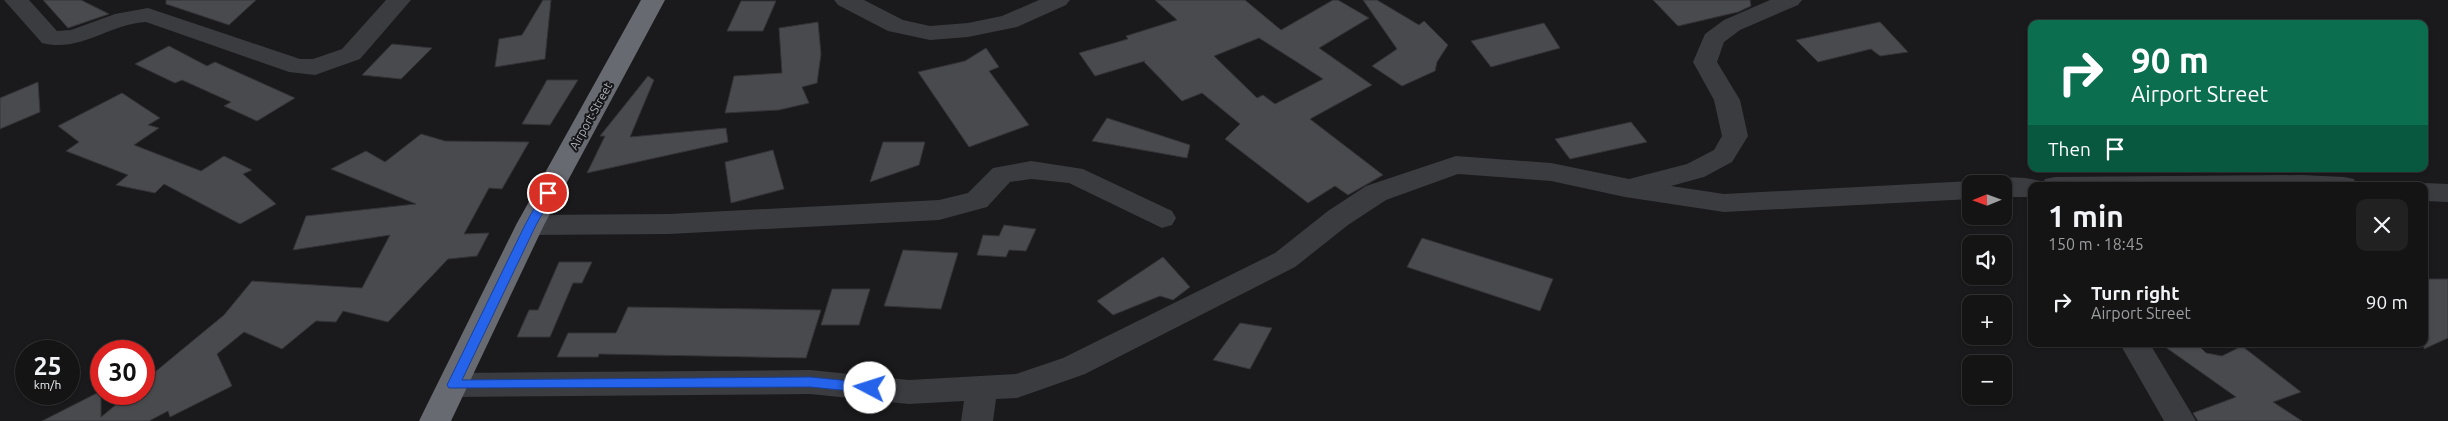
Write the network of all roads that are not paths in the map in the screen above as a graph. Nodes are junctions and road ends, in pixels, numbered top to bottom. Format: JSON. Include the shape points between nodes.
{"nodes":[{"id":1,"x":16,"y":0,"type":"edge"},
{"id":2,"x":400,"y":0,"type":"edge"},
{"id":3,"x":653,"y":0,"type":"edge"},
{"id":4,"x":846,"y":0,"type":"edge"},
{"id":5,"x":1058,"y":0,"type":"edge"},
{"id":6,"x":1790,"y":0,"type":"edge"},
{"id":7,"x":2028,"y":187,"type":"edge"},
{"id":8,"x":1625,"y":188,"type":"junction"},
{"id":9,"x":2012,"y":188,"type":"edge"},
{"id":10,"x":1962,"y":190,"type":"edge"},
{"id":11,"x":2428,"y":192,"type":"edge"},
{"id":12,"x":2448,"y":193,"type":"edge"},
{"id":13,"x":1162,"y":218,"type":"dead end"},
{"id":14,"x":530,"y":225,"type":"junction"},
{"id":15,"x":2138,"y":347,"type":"edge"},
{"id":16,"x":453,"y":385,"type":"junction"},
{"id":17,"x":982,"y":388,"type":"junction"},
{"id":18,"x":435,"y":421,"type":"edge"},
{"id":19,"x":977,"y":421,"type":"edge"},
{"id":20,"x":2180,"y":421,"type":"edge"}],
"edges":[{"from":1,"to":2,"type":"street","via":[[50,38],[68,38],[132,16],[148,15],[298,67],[315,67],[351,54]]},
{"from":3,"to":14,"type":"highway","name":"Airport Street"},
{"from":4,"to":5,"type":"street","via":[[896,26],[930,33],[1009,22]]},
{"from":6,"to":8,"type":"street","via":[[1732,25],[1714,39],[1705,62],[1727,100],[1735,136],[1723,156],[1696,171]]},
{"from":7,"to":9,"type":"street"},
{"from":8,"to":10,"type":"street","via":[[1724,202]]},
{"from":8,"to":17,"type":"street","via":[[1551,172],[1456,165],[1376,193],[1285,260],[1074,366],[1017,386]]},
{"from":11,"to":12,"type":"street"},
{"from":13,"to":14,"type":"street","via":[[1074,175],[1031,170],[1002,174],[977,200],[939,210],[669,224]]},
{"from":14,"to":16,"type":"highway","name":"Airport Street"},
{"from":15,"to":20,"type":"street"},
{"from":16,"to":17,"type":"street","via":[[810,382],[909,392]]},
{"from":16,"to":18,"type":"highway","name":"Airport Street"},
{"from":17,"to":19,"type":"street"}]}
